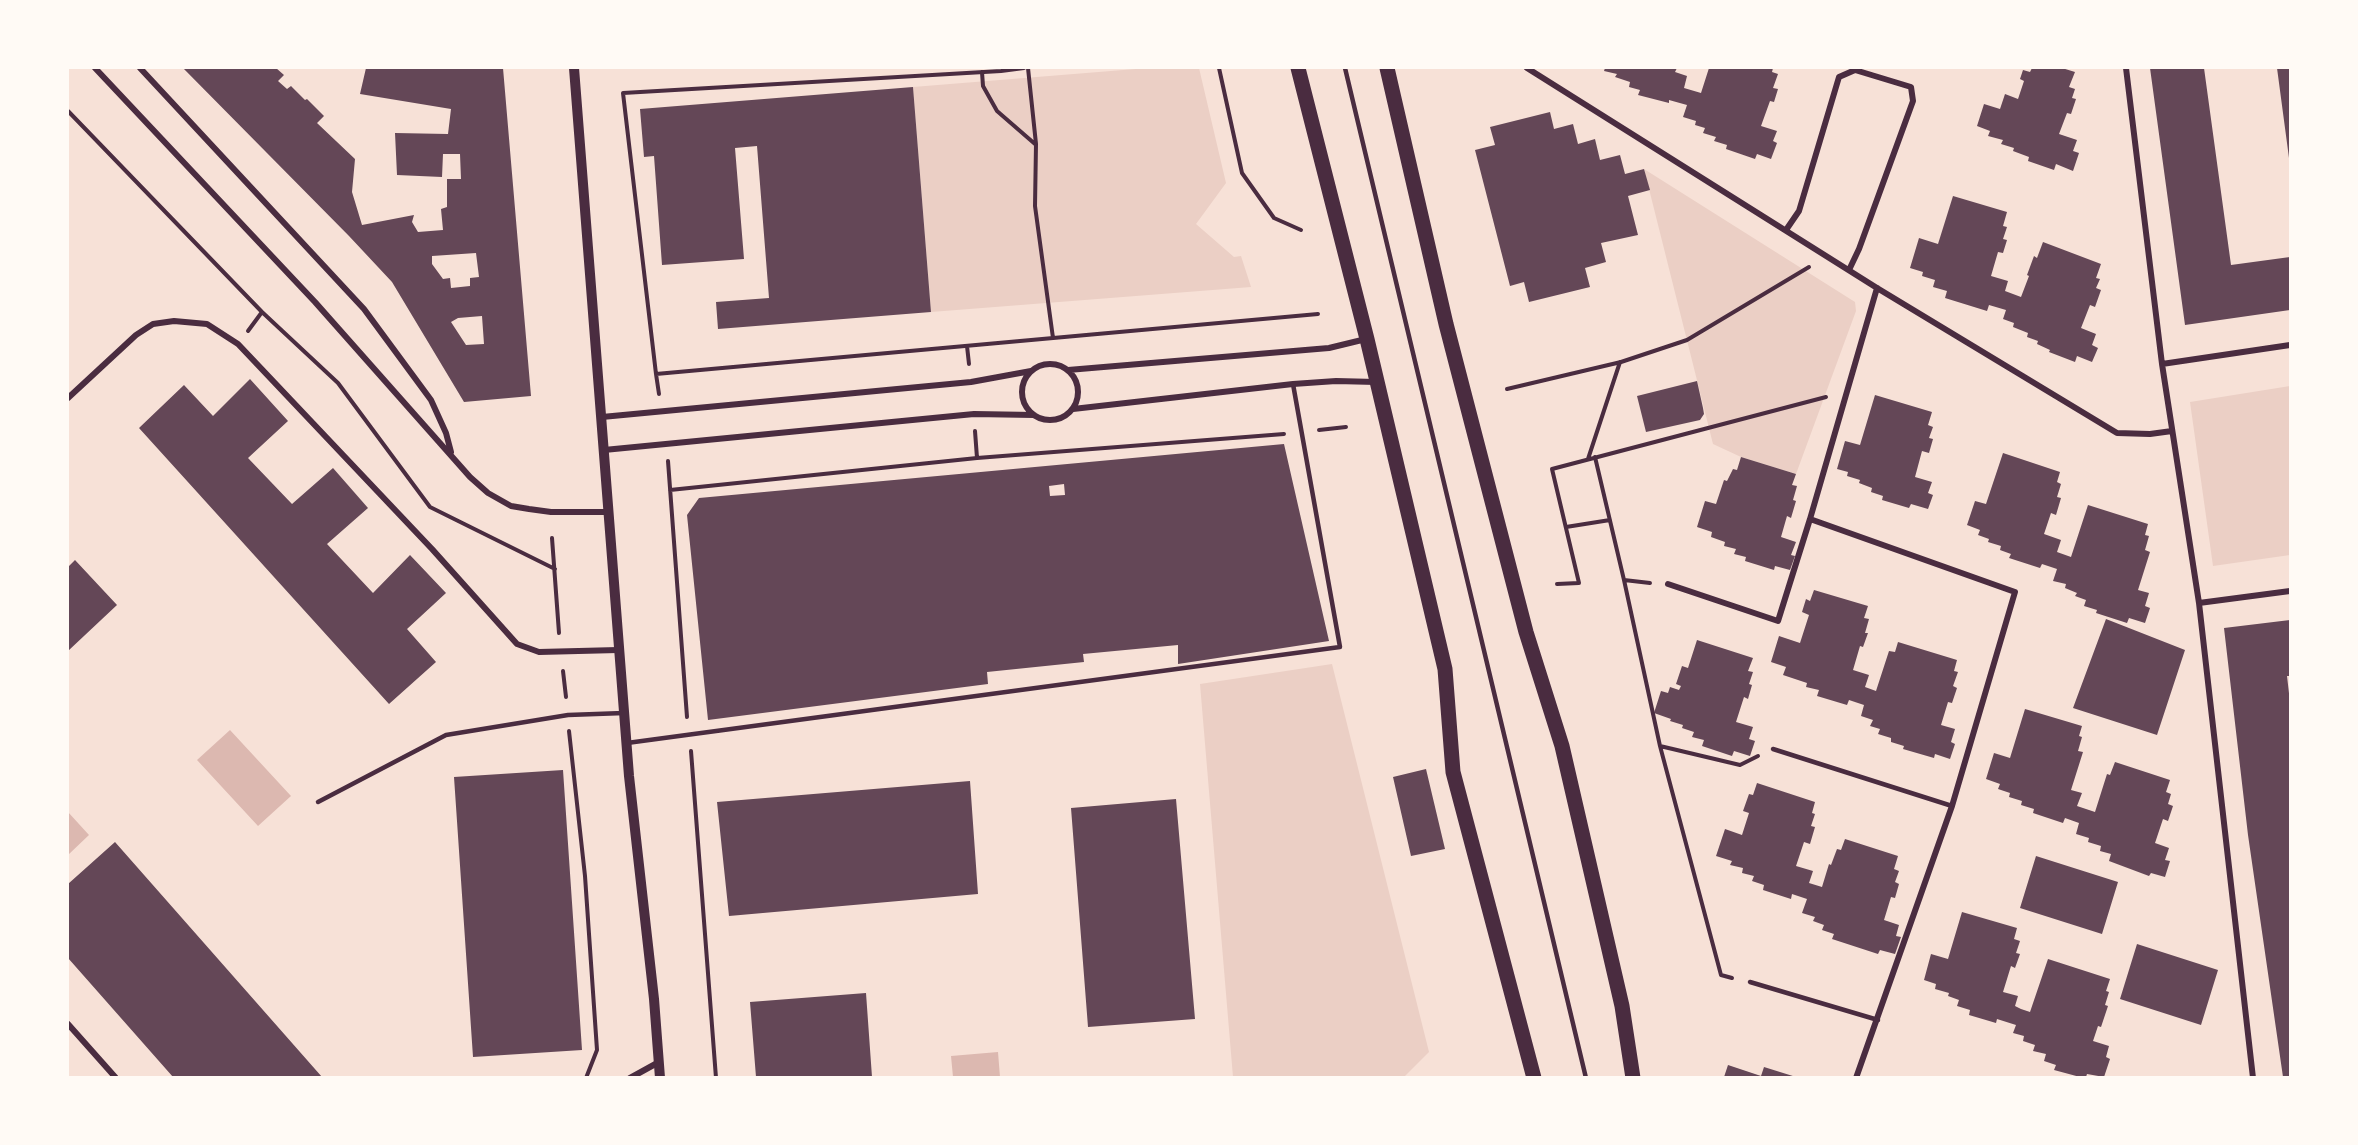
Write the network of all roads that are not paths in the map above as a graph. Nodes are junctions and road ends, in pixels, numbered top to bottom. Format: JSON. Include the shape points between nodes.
{"nodes":[{"id":1,"x":95,"y":68,"type":"edge"},
{"id":2,"x":140,"y":68,"type":"edge"},
{"id":3,"x":574,"y":68,"type":"edge"},
{"id":4,"x":1298,"y":68,"type":"edge"},
{"id":5,"x":1345,"y":68,"type":"edge"},
{"id":6,"x":1387,"y":68,"type":"edge"},
{"id":7,"x":1527,"y":68,"type":"edge"},
{"id":8,"x":2126,"y":68,"type":"edge"},
{"id":9,"x":1786,"y":230,"type":"junction"},
{"id":10,"x":1849,"y":270,"type":"junction"},
{"id":11,"x":1877,"y":288,"type":"junction"},
{"id":12,"x":1367,"y":339,"type":"junction"},
{"id":13,"x":2290,"y":345,"type":"edge"},
{"id":14,"x":2162,"y":364,"type":"junction"},
{"id":15,"x":1068,"y":370,"type":"junction"},
{"id":16,"x":1031,"y":371,"type":"junction"},
{"id":17,"x":1377,"y":382,"type":"junction"},
{"id":18,"x":1293,"y":384,"type":"junction"},
{"id":19,"x":68,"y":398,"type":"edge"},
{"id":20,"x":1073,"y":410,"type":"junction"},
{"id":21,"x":1034,"y":415,"type":"junction"},
{"id":22,"x":602,"y":417,"type":"junction"},
{"id":23,"x":2172,"y":431,"type":"junction"},
{"id":24,"x":604,"y":450,"type":"junction"},
{"id":25,"x":452,"y":456,"type":"junction"},
{"id":26,"x":609,"y":513,"type":"junction"},
{"id":27,"x":1810,"y":519,"type":"junction"},
{"id":28,"x":1668,"y":584,"type":"road end"},
{"id":29,"x":2290,"y":591,"type":"edge"},
{"id":30,"x":2199,"y":603,"type":"junction"},
{"id":31,"x":618,"y":650,"type":"junction"},
{"id":32,"x":624,"y":713,"type":"junction"},
{"id":33,"x":627,"y":743,"type":"junction"},
{"id":34,"x":1773,"y":749,"type":"road end"},
{"id":35,"x":318,"y":802,"type":"dead end"},
{"id":36,"x":1952,"y":807,"type":"junction"},
{"id":37,"x":1750,"y":982,"type":"road end"},
{"id":38,"x":1878,"y":1020,"type":"junction"},
{"id":39,"x":68,"y":1024,"type":"edge"},
{"id":40,"x":659,"y":1062,"type":"junction"},
{"id":41,"x":116,"y":1077,"type":"edge"},
{"id":42,"x":630,"y":1077,"type":"edge"},
{"id":43,"x":660,"y":1077,"type":"edge"},
{"id":44,"x":1534,"y":1077,"type":"edge"},
{"id":45,"x":1586,"y":1077,"type":"edge"},
{"id":46,"x":1633,"y":1077,"type":"edge"},
{"id":47,"x":1856,"y":1077,"type":"edge"},
{"id":48,"x":2253,"y":1077,"type":"edge"}],
"edges":[{"from":1,"to":25,"type":"street","via":[[315,302]]},
{"from":2,"to":25,"type":"street","via":[[364,309],[431,400]]},
{"from":3,"to":22,"type":"street"},
{"from":4,"to":12,"type":"main road"},
{"from":5,"to":45,"type":"lane"},
{"from":6,"to":46,"type":"main road","via":[[1446,324],[1526,632],[1562,746],[1622,1006]]},
{"from":7,"to":9,"type":"street"},
{"from":8,"to":14,"type":"street"},
{"from":9,"to":10,"type":"street"},
{"from":9,"to":10,"type":"street","via":[[1799,211],[1839,77],[1855,70],[1911,87],[1913,101]]},
{"from":10,"to":11,"type":"street"},
{"from":11,"to":23,"type":"street","via":[[2117,433]]},
{"from":11,"to":27,"type":"street"},
{"from":12,"to":15,"type":"street","via":[[1329,348]]},
{"from":12,"to":17,"type":"main road"},
{"from":13,"to":14,"type":"street"},
{"from":14,"to":23,"type":"street"},
{"from":15,"to":16,"type":"street","via":[[1046,364]]},
{"from":15,"to":20,"type":"street","via":[[1079,393]]},
{"from":16,"to":21,"type":"street","via":[[1022,394]]},
{"from":16,"to":22,"type":"street","via":[[971,382]]},
{"from":17,"to":18,"type":"street"},
{"from":17,"to":44,"type":"main road","via":[[1445,669],[1453,772]]},
{"from":18,"to":20,"type":"street"},
{"from":18,"to":33,"type":"lane","via":[[1340,647]]},
{"from":19,"to":31,"type":"street","via":[[135,335],[153,324],[207,324],[238,344],[517,644],[539,652]]},
{"from":20,"to":21,"type":"street","via":[[1050,420]]},
{"from":21,"to":24,"type":"street","via":[[974,414]]},
{"from":22,"to":24,"type":"street"},
{"from":23,"to":30,"type":"street"},
{"from":24,"to":26,"type":"street"},
{"from":25,"to":26,"type":"street","via":[[488,493],[511,506],[550,512]]},
{"from":26,"to":31,"type":"street"},
{"from":27,"to":28,"type":"street","via":[[1778,621]]},
{"from":27,"to":36,"type":"street","via":[[2015,592]]},
{"from":29,"to":30,"type":"street"},
{"from":30,"to":48,"type":"street"},
{"from":31,"to":32,"type":"street"},
{"from":32,"to":33,"type":"street"},
{"from":32,"to":35,"type":"lane","via":[[568,716],[446,735]]},
{"from":33,"to":40,"type":"street"},
{"from":34,"to":36,"type":"lane"},
{"from":36,"to":38,"type":"street"},
{"from":37,"to":38,"type":"lane"},
{"from":38,"to":47,"type":"street"},
{"from":39,"to":41,"type":"street"},
{"from":40,"to":42,"type":"street"},
{"from":40,"to":43,"type":"street"}]}
